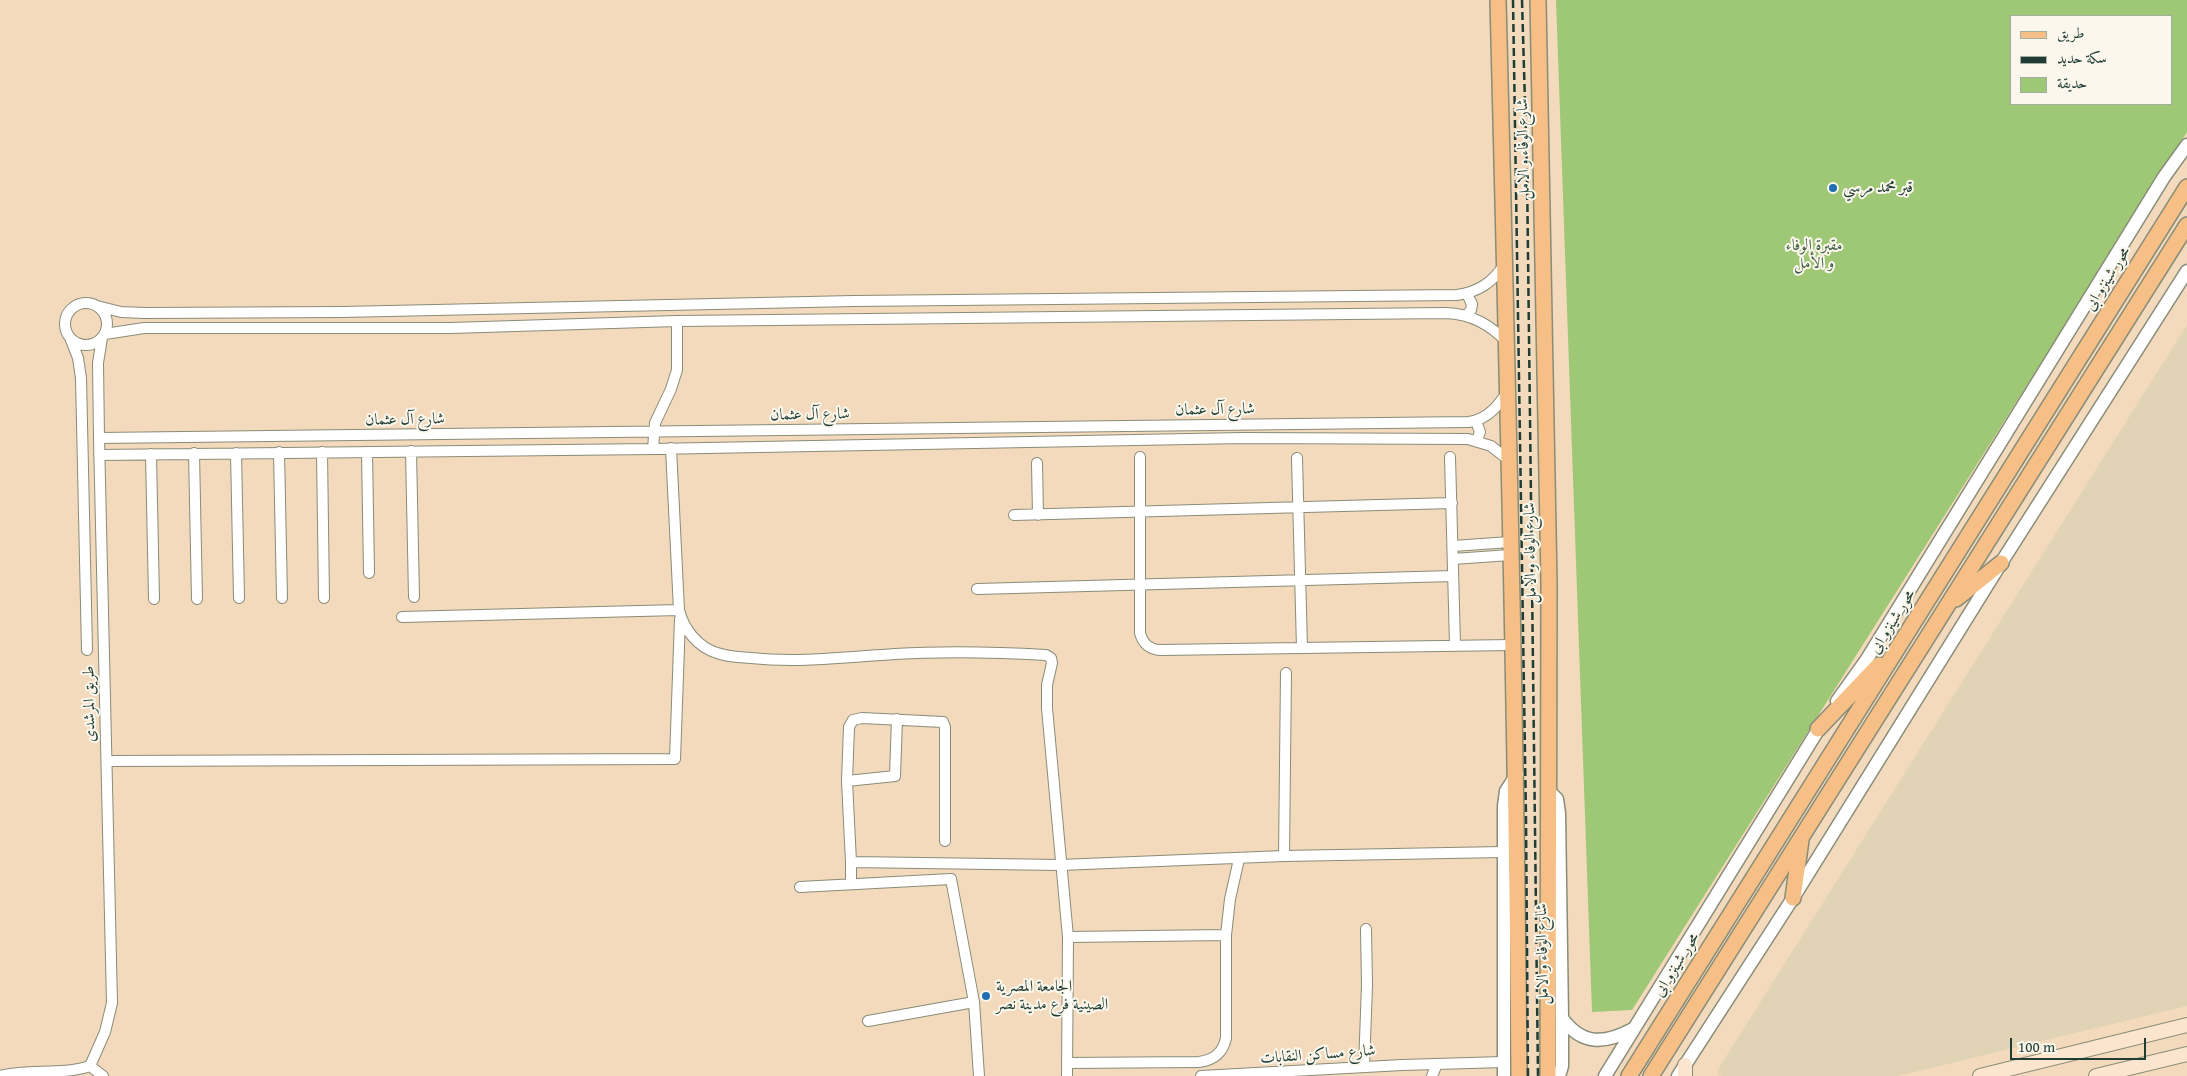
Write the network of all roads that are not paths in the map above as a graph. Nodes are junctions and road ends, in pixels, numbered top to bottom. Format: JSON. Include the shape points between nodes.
{"nodes":[{"id":1,"x":1498,"y":0,"type":"edge"},
{"id":2,"x":1538,"y":0,"type":"edge"},
{"id":3,"x":2187,"y":145,"type":"edge"},
{"id":4,"x":2187,"y":188,"type":"edge"},
{"id":5,"x":2187,"y":225,"type":"edge"},
{"id":6,"x":1505,"y":264,"type":"junction"},
{"id":7,"x":2187,"y":271,"type":"edge"},
{"id":8,"x":1467,"y":294,"type":"junction"},
{"id":9,"x":854,"y":301,"type":"junction"},
{"id":10,"x":97,"y":306,"type":"junction"},
{"id":11,"x":1466,"y":316,"type":"junction"},
{"id":12,"x":854,"y":319,"type":"junction"},
{"id":13,"x":677,"y":321,"type":"junction"},
{"id":14,"x":103,"y":336,"type":"junction"},
{"id":15,"x":71,"y":340,"type":"junction"},
{"id":16,"x":1507,"y":342,"type":"junction"},
{"id":17,"x":1508,"y":390,"type":"junction"},
{"id":18,"x":1476,"y":421,"type":"junction"},
{"id":19,"x":653,"y":432,"type":"junction"},
{"id":20,"x":98,"y":438,"type":"junction"},
{"id":21,"x":132,"y":438,"type":"junction"},
{"id":22,"x":1476,"y":440,"type":"junction"},
{"id":23,"x":653,"y":448,"type":"junction"},
{"id":24,"x":670,"y":448,"type":"junction"},
{"id":25,"x":411,"y":451,"type":"junction"},
{"id":26,"x":279,"y":452,"type":"junction"},
{"id":27,"x":322,"y":452,"type":"junction"},
{"id":28,"x":367,"y":452,"type":"junction"},
{"id":29,"x":236,"y":453,"type":"junction"},
{"id":30,"x":131,"y":454,"type":"junction"},
{"id":31,"x":151,"y":454,"type":"junction"},
{"id":32,"x":194,"y":454,"type":"junction"},
{"id":33,"x":99,"y":455,"type":"junction"},
{"id":34,"x":1140,"y":457,"type":"dead end"},
{"id":35,"x":1450,"y":457,"type":"dead end"},
{"id":36,"x":1297,"y":458,"type":"dead end"},
{"id":37,"x":1510,"y":461,"type":"junction"},
{"id":38,"x":1037,"y":463,"type":"dead end"},
{"id":39,"x":1452,"y":503,"type":"junction"},
{"id":40,"x":1298,"y":506,"type":"junction"},
{"id":41,"x":1141,"y":510,"type":"junction"},
{"id":42,"x":1014,"y":515,"type":"dead end"},
{"id":43,"x":1038,"y":515,"type":"junction"},
{"id":44,"x":1477,"y":544,"type":"junction"},
{"id":45,"x":1453,"y":546,"type":"junction"},
{"id":46,"x":1510,"y":549,"type":"junction"},
{"id":47,"x":1478,"y":558,"type":"junction"},
{"id":48,"x":1453,"y":559,"type":"junction"},
{"id":49,"x":2001,"y":563,"type":"junction"},
{"id":50,"x":369,"y":573,"type":"dead end"},
{"id":51,"x":1454,"y":576,"type":"junction"},
{"id":52,"x":1300,"y":580,"type":"junction"},
{"id":53,"x":1141,"y":585,"type":"junction"},
{"id":54,"x":977,"y":589,"type":"dead end"},
{"id":55,"x":414,"y":596,"type":"dead end"},
{"id":56,"x":239,"y":598,"type":"dead end"},
{"id":57,"x":282,"y":598,"type":"dead end"},
{"id":58,"x":324,"y":598,"type":"dead end"},
{"id":59,"x":154,"y":599,"type":"dead end"},
{"id":60,"x":197,"y":599,"type":"dead end"},
{"id":61,"x":1946,"y":606,"type":"junction"},
{"id":62,"x":680,"y":613,"type":"junction"},
{"id":63,"x":402,"y":617,"type":"dead end"},
{"id":64,"x":1902,"y":640,"type":"junction"},
{"id":65,"x":1512,"y":644,"type":"junction"},
{"id":66,"x":1455,"y":645,"type":"junction"},
{"id":67,"x":1302,"y":648,"type":"junction"},
{"id":68,"x":87,"y":650,"type":"dead end"},
{"id":69,"x":1286,"y":673,"type":"dead end"},
{"id":70,"x":897,"y":719,"type":"junction"},
{"id":71,"x":1818,"y":729,"type":"junction"},
{"id":72,"x":107,"y":761,"type":"junction"},
{"id":73,"x":1517,"y":774,"type":"junction"},
{"id":74,"x":846,"y":781,"type":"junction"},
{"id":75,"x":1548,"y":790,"type":"junction"},
{"id":76,"x":1801,"y":835,"type":"junction"},
{"id":77,"x":946,"y":841,"type":"dead end"},
{"id":78,"x":1503,"y":852,"type":"junction"},
{"id":79,"x":1284,"y":856,"type":"junction"},
{"id":80,"x":1239,"y":859,"type":"junction"},
{"id":81,"x":851,"y":862,"type":"junction"},
{"id":82,"x":1060,"y":864,"type":"junction"},
{"id":83,"x":851,"y":884,"type":"junction"},
{"id":84,"x":800,"y":887,"type":"dead end"},
{"id":85,"x":1793,"y":898,"type":"junction"},
{"id":86,"x":1366,"y":929,"type":"dead end"},
{"id":87,"x":1226,"y":935,"type":"junction"},
{"id":88,"x":1068,"y":937,"type":"junction"},
{"id":89,"x":974,"y":1002,"type":"junction"},
{"id":90,"x":1562,"y":1018,"type":"junction"},
{"id":91,"x":868,"y":1021,"type":"dead end"},
{"id":92,"x":2187,"y":1025,"type":"edge"},
{"id":93,"x":1635,"y":1028,"type":"junction"},
{"id":94,"x":2187,"y":1054,"type":"edge"},
{"id":95,"x":1504,"y":1062,"type":"junction"},
{"id":96,"x":1067,"y":1063,"type":"junction"},
{"id":97,"x":1437,"y":1064,"type":"junction"},
{"id":98,"x":90,"y":1066,"type":"junction"},
{"id":99,"x":1368,"y":1070,"type":"edge"},
{"id":100,"x":1682,"y":1072,"type":"edge"},
{"id":101,"x":1246,"y":1075,"type":"edge"},
{"id":102,"x":1519,"y":1075,"type":"edge"},
{"id":103,"x":1551,"y":1075,"type":"edge"},
{"id":104,"x":0,"y":1076,"type":"edge"},
{"id":105,"x":103,"y":1076,"type":"edge"},
{"id":106,"x":979,"y":1076,"type":"edge"},
{"id":107,"x":1067,"y":1076,"type":"edge"},
{"id":108,"x":1201,"y":1076,"type":"edge"},
{"id":109,"x":1432,"y":1076,"type":"edge"},
{"id":110,"x":1504,"y":1076,"type":"edge"},
{"id":111,"x":1605,"y":1076,"type":"edge"},
{"id":112,"x":1628,"y":1076,"type":"edge"},
{"id":113,"x":1651,"y":1076,"type":"edge"},
{"id":114,"x":1980,"y":1076,"type":"edge"},
{"id":115,"x":2096,"y":1076,"type":"edge"}],
"edges":[{"from":1,"to":6,"type":"main road","name":"شارع الوفاء و الامل"},
{"from":2,"to":75,"type":"main road","name":"شارع الوفاء و الامل","via":[[1549,582]]},
{"from":3,"to":71,"type":"street","via":[[1867,659]]},
{"from":4,"to":64,"type":"main road","name":"محور شينزو ابى"},
{"from":5,"to":61,"type":"main road"},
{"from":6,"to":8,"type":"street","via":[[1492,280]]},
{"from":6,"to":16,"type":"main road","name":"شارع الوفاء و الامل"},
{"from":7,"to":49,"type":"street"},
{"from":8,"to":9,"type":"street"},
{"from":8,"to":11,"type":"street","via":[[1472,304]]},
{"from":9,"to":10,"type":"street","via":[[352,312],[145,313]]},
{"from":9,"to":12,"type":"street"},
{"from":10,"to":14,"type":"street","via":[[106,318]]},
{"from":10,"to":15,"type":"street","via":[[86,303],[70,309],[64,325]]},
{"from":11,"to":12,"type":"street","via":[[1446,313]]},
{"from":11,"to":16,"type":"street","via":[[1492,328]]},
{"from":12,"to":13,"type":"street"},
{"from":13,"to":14,"type":"street","via":[[451,328],[144,328]]},
{"from":13,"to":19,"type":"street","via":[[677,370]]},
{"from":14,"to":15,"type":"street","via":[[90,345],[80,345]]},
{"from":14,"to":20,"type":"street","name":"طريق المرشدى","via":[[98,364]]},
{"from":15,"to":68,"type":"street","name":"طريق المرشدى","via":[[81,378]]},
{"from":16,"to":17,"type":"main road","name":"شارع الوفاء و الامل"},
{"from":17,"to":18,"type":"street","via":[[1494,410]]},
{"from":17,"to":37,"type":"main road","name":"شارع الوفاء و الامل"},
{"from":18,"to":19,"type":"street","name":"شارع آل عثمان"},
{"from":18,"to":22,"type":"street","via":[[1480,432]]},
{"from":19,"to":21,"type":"street","name":"شارع آل عثمان"},
{"from":19,"to":23,"type":"street"},
{"from":20,"to":21,"type":"street","name":"شارع آل عثمان"},
{"from":20,"to":33,"type":"street","name":"طريق المرشدى"},
{"from":21,"to":30,"type":"street","via":[[126,447]]},
{"from":22,"to":24,"type":"street","name":"شارع آل عثمان","via":[[1243,438]]},
{"from":22,"to":37,"type":"street","name":"شارع آل عثمان","via":[[1497,450]]},
{"from":23,"to":24,"type":"street","name":"شارع آل عثمان"},
{"from":23,"to":25,"type":"street","name":"شارع آل عثمان"},
{"from":24,"to":62,"type":"street"},
{"from":25,"to":28,"type":"street","name":"شارع آل عثمان"},
{"from":25,"to":55,"type":"street"},
{"from":26,"to":27,"type":"street","name":"شارع آل عثمان"},
{"from":26,"to":29,"type":"street","name":"شارع آل عثمان"},
{"from":26,"to":57,"type":"street"},
{"from":27,"to":28,"type":"street","name":"شارع آل عثمان"},
{"from":27,"to":58,"type":"street"},
{"from":28,"to":50,"type":"street"},
{"from":29,"to":32,"type":"street","name":"شارع آل عثمان"},
{"from":29,"to":56,"type":"street"},
{"from":30,"to":31,"type":"street","name":"شارع آل عثمان"},
{"from":30,"to":33,"type":"street","name":"شارع آل عثمان"},
{"from":31,"to":32,"type":"street","name":"شارع آل عثمان"},
{"from":31,"to":59,"type":"street"},
{"from":32,"to":60,"type":"street"},
{"from":33,"to":72,"type":"street","name":"طريق المرشدى"},
{"from":34,"to":41,"type":"street"},
{"from":35,"to":39,"type":"street"},
{"from":36,"to":40,"type":"street"},
{"from":37,"to":46,"type":"main road","name":"شارع الوفاء و الامل"},
{"from":38,"to":43,"type":"street"},
{"from":39,"to":40,"type":"street"},
{"from":39,"to":45,"type":"street"},
{"from":40,"to":41,"type":"street"},
{"from":40,"to":52,"type":"street"},
{"from":41,"to":43,"type":"street"},
{"from":41,"to":53,"type":"street"},
{"from":42,"to":43,"type":"street"},
{"from":44,"to":45,"type":"street"},
{"from":44,"to":46,"type":"street"},
{"from":44,"to":47,"type":"street"},
{"from":45,"to":48,"type":"street"},
{"from":46,"to":47,"type":"street"},
{"from":46,"to":65,"type":"main road","name":"شارع الوفاء و الامل"},
{"from":47,"to":48,"type":"street"},
{"from":48,"to":51,"type":"street"},
{"from":49,"to":61,"type":"main road"},
{"from":49,"to":85,"type":"street"},
{"from":51,"to":52,"type":"street"},
{"from":51,"to":66,"type":"street"},
{"from":52,"to":53,"type":"street"},
{"from":52,"to":67,"type":"street"},
{"from":53,"to":54,"type":"street"},
{"from":53,"to":67,"type":"street","via":[[1140,632],[1145,643],[1154,650]]},
{"from":61,"to":76,"type":"main road"},
{"from":62,"to":63,"type":"street"},
{"from":62,"to":72,"type":"street","via":[[676,759]]},
{"from":62,"to":82,"type":"street","via":[[694,639],[704,647],[730,656],[782,661],[928,653],[990,652],[1048,656],[1052,663],[1047,708]]},
{"from":64,"to":71,"type":"main road"},
{"from":64,"to":112,"type":"main road","name":"محور شينزو ابى"},
{"from":65,"to":66,"type":"street"},
{"from":65,"to":73,"type":"main road","name":"شارع الوفاء و الامل"},
{"from":66,"to":67,"type":"street"},
{"from":69,"to":79,"type":"street"},
{"from":70,"to":74,"type":"street","via":[[895,776]]},
{"from":70,"to":74,"type":"street","via":[[853,720],[849,727]]},
{"from":70,"to":77,"type":"street","via":[[943,722]]},
{"from":71,"to":93,"type":"street"},
{"from":72,"to":98,"type":"street","name":"طريق المرشدى","via":[[112,1003],[105,1032]]},
{"from":73,"to":78,"type":"street","name":"شارع الوفاء و الامل","via":[[1506,791]]},
{"from":73,"to":102,"type":"main road"},
{"from":74,"to":81,"type":"street"},
{"from":75,"to":90,"type":"street","name":"شارع الوفاء و الامل","via":[[1556,799],[1559,813]]},
{"from":75,"to":103,"type":"main road"},
{"from":76,"to":85,"type":"main road"},
{"from":76,"to":113,"type":"main road"},
{"from":78,"to":79,"type":"street"},
{"from":78,"to":95,"type":"street","name":"شارع الوفاء و الامل"},
{"from":79,"to":80,"type":"street"},
{"from":80,"to":82,"type":"street"},
{"from":80,"to":87,"type":"street"},
{"from":81,"to":82,"type":"street"},
{"from":81,"to":83,"type":"street"},
{"from":82,"to":88,"type":"street"},
{"from":83,"to":84,"type":"street"},
{"from":83,"to":89,"type":"street","via":[[951,879]]},
{"from":85,"to":100,"type":"street"},
{"from":86,"to":99,"type":"street"},
{"from":87,"to":88,"type":"street"},
{"from":87,"to":96,"type":"street","via":[[1226,1038],[1214,1058],[1199,1062]]},
{"from":88,"to":96,"type":"street"},
{"from":89,"to":91,"type":"street"},
{"from":89,"to":106,"type":"street"},
{"from":90,"to":93,"type":"street","name":"شارع الوفاء و الامل","via":[[1572,1030],[1592,1039],[1613,1039]]},
{"from":90,"to":103,"type":"street","via":[[1562,1066]]},
{"from":92,"to":114,"type":"main road"},
{"from":93,"to":111,"type":"street"},
{"from":94,"to":115,"type":"main road"},
{"from":95,"to":97,"type":"street","name":"شارع مساكن النقابات"},
{"from":95,"to":110,"type":"street","name":"شارع الوفاء و الامل"},
{"from":96,"to":107,"type":"street"},
{"from":97,"to":99,"type":"street","name":"شارع مساكن النقابات"},
{"from":97,"to":109,"type":"street"},
{"from":98,"to":104,"type":"street","via":[[58,1072],[16,1071]]},
{"from":98,"to":105,"type":"street"},
{"from":99,"to":101,"type":"street","name":"شارع مساكن النقابات"},
{"from":101,"to":108,"type":"street","name":"شارع مساكن النقابات"}]}
